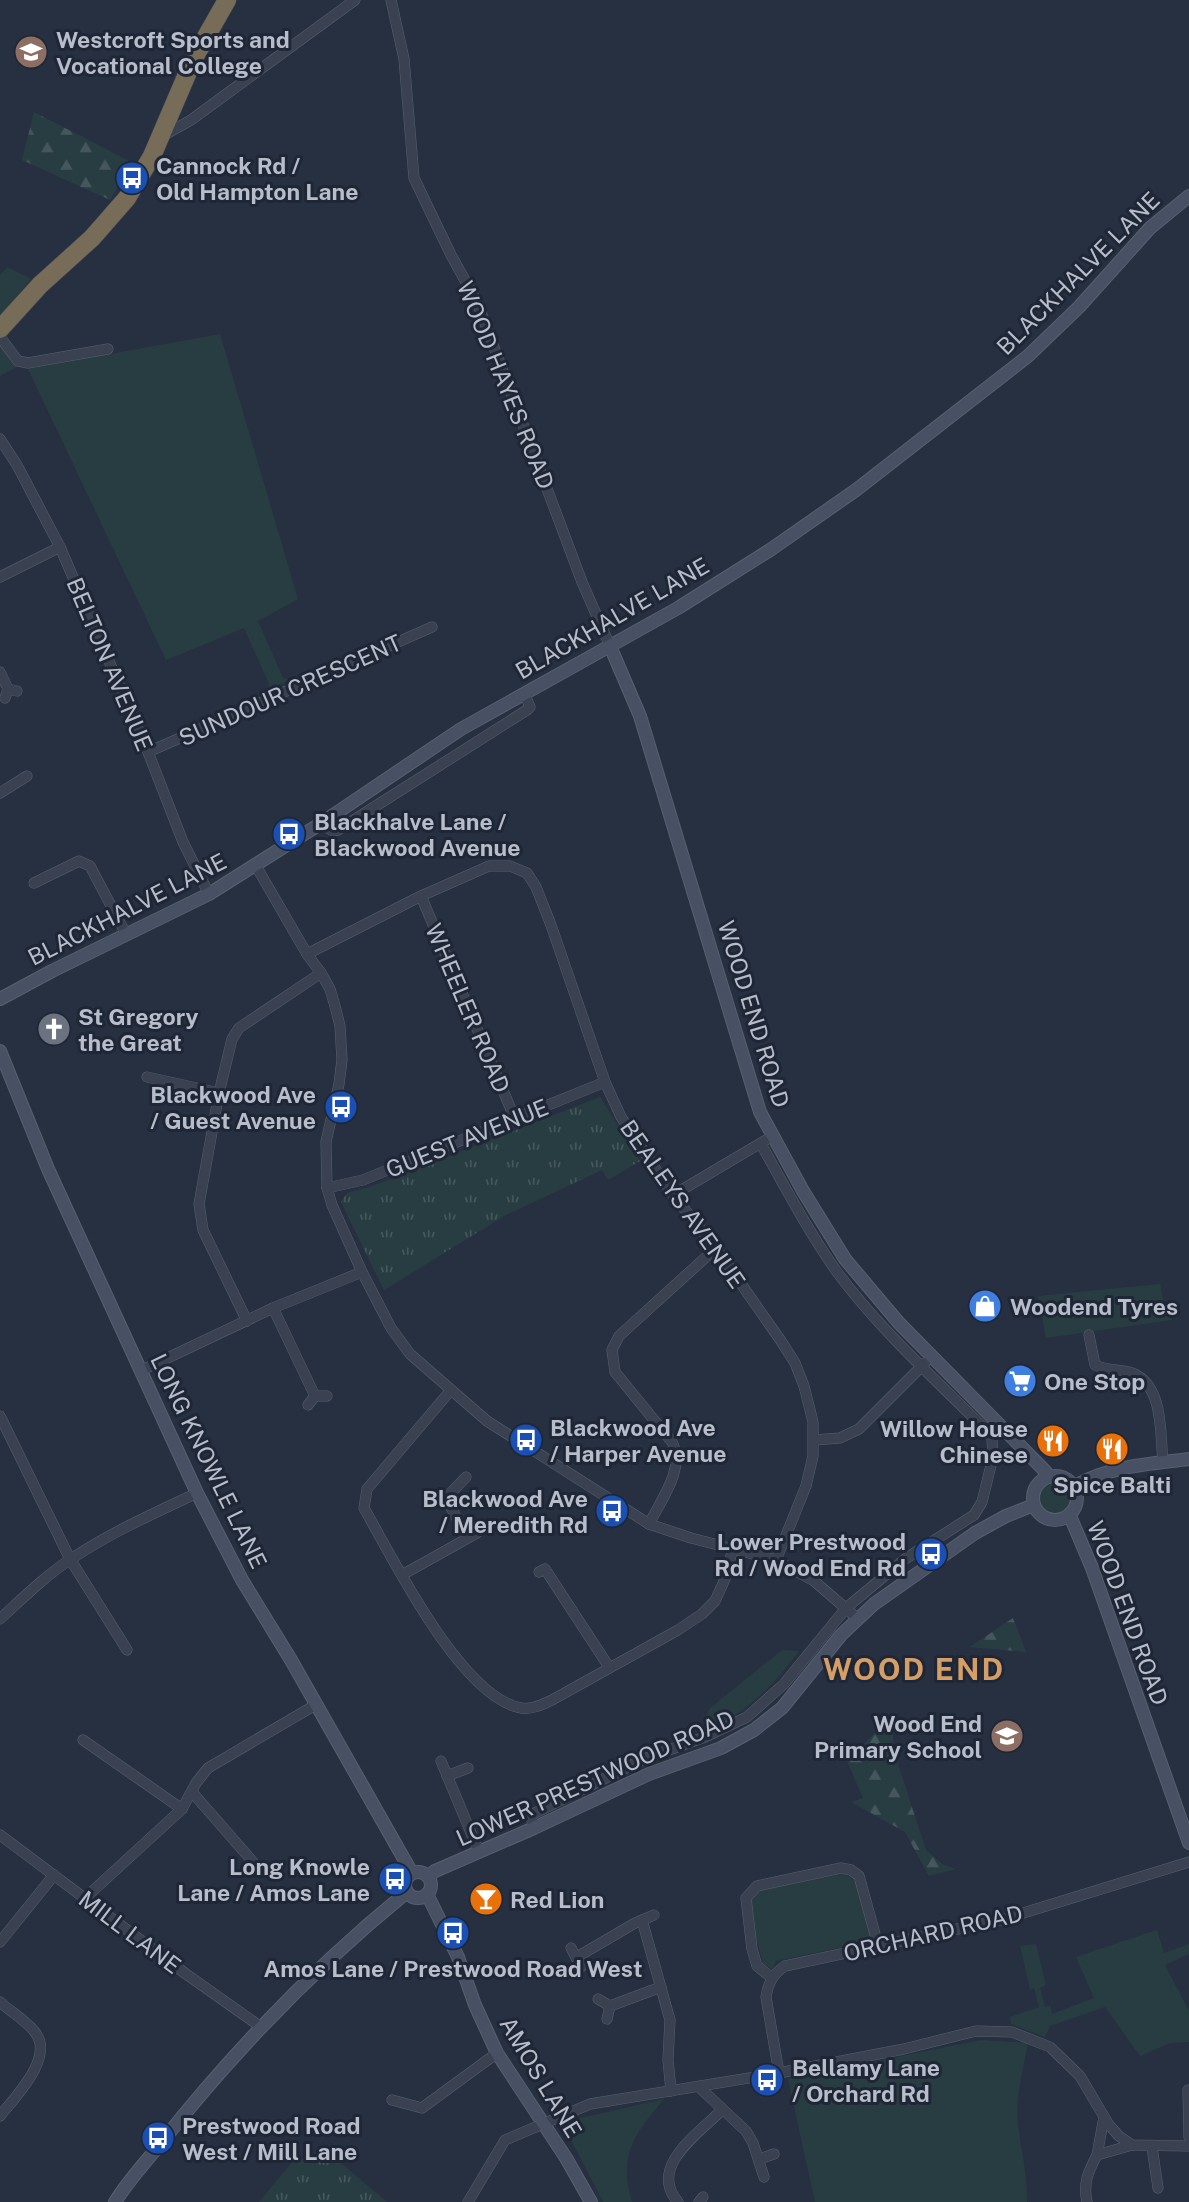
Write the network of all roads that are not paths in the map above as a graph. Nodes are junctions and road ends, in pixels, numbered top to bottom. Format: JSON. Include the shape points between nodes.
{"nodes":[{"id":1,"x":227,"y":0,"type":"edge"},
{"id":2,"x":335,"y":0,"type":"edge"},
{"id":3,"x":355,"y":0,"type":"edge"},
{"id":4,"x":391,"y":0,"type":"edge"},
{"id":5,"x":343,"y":10,"type":"junction"},
{"id":6,"x":161,"y":138,"type":"junction"},
{"id":7,"x":1189,"y":196,"type":"edge"},
{"id":8,"x":0,"y":329,"type":"edge"},
{"id":9,"x":0,"y":337,"type":"edge"},
{"id":10,"x":108,"y":349,"type":"dead end"},
{"id":11,"x":0,"y":439,"type":"edge"},
{"id":12,"x":60,"y":548,"type":"junction"},
{"id":13,"x":0,"y":577,"type":"edge"},
{"id":14,"x":432,"y":627,"type":"dead end"},
{"id":15,"x":610,"y":646,"type":"junction"},
{"id":16,"x":0,"y":672,"type":"edge"},
{"id":17,"x":10,"y":693,"type":"dead end"},
{"id":18,"x":524,"y":693,"type":"junction"},
{"id":19,"x":148,"y":752,"type":"junction"},
{"id":20,"x":27,"y":776,"type":"dead end"},
{"id":21,"x":0,"y":793,"type":"edge"},
{"id":22,"x":320,"y":824,"type":"junction"},
{"id":23,"x":256,"y":866,"type":"junction"},
{"id":24,"x":34,"y":883,"type":"dead end"},
{"id":25,"x":209,"y":894,"type":"junction"},
{"id":26,"x":421,"y":896,"type":"junction"},
{"id":27,"x":125,"y":934,"type":"junction"},
{"id":28,"x":307,"y":954,"type":"junction"},
{"id":29,"x":321,"y":973,"type":"junction"},
{"id":30,"x":0,"y":999,"type":"edge"},
{"id":31,"x":0,"y":1051,"type":"edge"},
{"id":32,"x":147,"y":1077,"type":"dead end"},
{"id":33,"x":605,"y":1082,"type":"junction"},
{"id":34,"x":219,"y":1093,"type":"junction"},
{"id":35,"x":515,"y":1119,"type":"junction"},
{"id":36,"x":773,"y":1136,"type":"junction"},
{"id":37,"x":761,"y":1144,"type":"junction"},
{"id":38,"x":327,"y":1188,"type":"junction"},
{"id":39,"x":673,"y":1195,"type":"junction"},
{"id":40,"x":716,"y":1248,"type":"junction"},
{"id":41,"x":362,"y":1272,"type":"junction"},
{"id":42,"x":273,"y":1308,"type":"junction"},
{"id":43,"x":247,"y":1321,"type":"junction"},
{"id":44,"x":1089,"y":1335,"type":"dead end"},
{"id":45,"x":932,"y":1356,"type":"junction"},
{"id":46,"x":922,"y":1366,"type":"junction"},
{"id":47,"x":140,"y":1371,"type":"junction"},
{"id":48,"x":451,"y":1390,"type":"junction"},
{"id":49,"x":327,"y":1396,"type":"dead end"},
{"id":50,"x":0,"y":1416,"type":"edge"},
{"id":51,"x":814,"y":1440,"type":"junction"},
{"id":52,"x":1189,"y":1459,"type":"edge"},
{"id":53,"x":1163,"y":1462,"type":"junction"},
{"id":54,"x":467,"y":1477,"type":"dead end"},
{"id":55,"x":1048,"y":1477,"type":"junction"},
{"id":56,"x":1075,"y":1486,"type":"junction"},
{"id":57,"x":197,"y":1493,"type":"junction"},
{"id":58,"x":1034,"y":1505,"type":"junction"},
{"id":59,"x":1070,"y":1516,"type":"junction"},
{"id":60,"x":649,"y":1524,"type":"junction"},
{"id":61,"x":733,"y":1548,"type":"junction"},
{"id":62,"x":70,"y":1559,"type":"junction"},
{"id":63,"x":776,"y":1560,"type":"junction"},
{"id":64,"x":539,"y":1572,"type":"dead end"},
{"id":65,"x":402,"y":1575,"type":"junction"},
{"id":66,"x":846,"y":1608,"type":"junction"},
{"id":67,"x":857,"y":1618,"type":"junction"},
{"id":68,"x":0,"y":1619,"type":"edge"},
{"id":69,"x":127,"y":1650,"type":"dead end"},
{"id":70,"x":609,"y":1667,"type":"junction"},
{"id":71,"x":317,"y":1704,"type":"junction"},
{"id":72,"x":83,"y":1740,"type":"dead end"},
{"id":73,"x":441,"y":1761,"type":"dead end"},
{"id":74,"x":468,"y":1768,"type":"dead end"},
{"id":75,"x":447,"y":1776,"type":"junction"},
{"id":76,"x":192,"y":1792,"type":"junction"},
{"id":77,"x":182,"y":1809,"type":"junction"},
{"id":78,"x":534,"y":1828,"type":"junction"},
{"id":79,"x":0,"y":1835,"type":"edge"},
{"id":80,"x":1189,"y":1843,"type":"edge"},
{"id":81,"x":479,"y":1852,"type":"junction"},
{"id":82,"x":253,"y":1862,"type":"dead end"},
{"id":83,"x":1189,"y":1862,"type":"edge"},
{"id":84,"x":412,"y":1873,"type":"junction"},
{"id":85,"x":54,"y":1875,"type":"junction"},
{"id":86,"x":428,"y":1877,"type":"junction"},
{"id":87,"x":407,"y":1892,"type":"junction"},
{"id":88,"x":427,"y":1894,"type":"junction"},
{"id":89,"x":85,"y":1898,"type":"junction"},
{"id":90,"x":654,"y":1914,"type":"dead end"},
{"id":91,"x":642,"y":1920,"type":"junction"},
{"id":92,"x":0,"y":1942,"type":"edge"},
{"id":93,"x":878,"y":1945,"type":"junction"},
{"id":94,"x":576,"y":1957,"type":"dead end"},
{"id":95,"x":772,"y":1978,"type":"junction"},
{"id":96,"x":661,"y":1987,"type":"junction"},
{"id":97,"x":598,"y":1999,"type":"dead end"},
{"id":98,"x":0,"y":2003,"type":"edge"},
{"id":99,"x":610,"y":2006,"type":"junction"},
{"id":100,"x":607,"y":2019,"type":"dead end"},
{"id":101,"x":261,"y":2027,"type":"junction"},
{"id":102,"x":497,"y":2053,"type":"junction"},
{"id":103,"x":779,"y":2073,"type":"junction"},
{"id":104,"x":699,"y":2087,"type":"junction"},
{"id":105,"x":1185,"y":2090,"type":"edge"},
{"id":106,"x":671,"y":2091,"type":"junction"},
{"id":107,"x":392,"y":2100,"type":"dead end"},
{"id":108,"x":722,"y":2110,"type":"junction"},
{"id":109,"x":0,"y":2116,"type":"edge"},
{"id":110,"x":1104,"y":2117,"type":"junction"},
{"id":111,"x":543,"y":2125,"type":"junction"},
{"id":112,"x":1189,"y":2137,"type":"edge"},
{"id":113,"x":1132,"y":2145,"type":"junction"},
{"id":114,"x":1189,"y":2146,"type":"edge"},
{"id":115,"x":1152,"y":2147,"type":"junction"},
{"id":116,"x":775,"y":2154,"type":"dead end"},
{"id":117,"x":1097,"y":2155,"type":"junction"},
{"id":118,"x":759,"y":2159,"type":"junction"},
{"id":119,"x":764,"y":2177,"type":"dead end"},
{"id":120,"x":1158,"y":2188,"type":"dead end"},
{"id":121,"x":115,"y":2202,"type":"edge"},
{"id":122,"x":468,"y":2202,"type":"edge"},
{"id":123,"x":591,"y":2202,"type":"edge"},
{"id":124,"x":678,"y":2202,"type":"edge"},
{"id":125,"x":1087,"y":2202,"type":"edge"}],
"edges":[{"from":1,"to":6,"type":"highway","via":[[194,58]]},
{"from":2,"to":5,"type":"street"},
{"from":3,"to":5,"type":"street"},
{"from":4,"to":15,"type":"street","name":"WOOD HAYES ROAD","via":[[404,59],[414,178],[477,302]]},
{"from":5,"to":6,"type":"street"},
{"from":6,"to":8,"type":"highway","via":[[108,222]]},
{"from":7,"to":15,"type":"main road","name":"BLACKHALVE LANE","via":[[1150,228],[1051,335],[965,407],[782,542]]},
{"from":9,"to":10,"type":"street","via":[[18,360],[28,363]]},
{"from":11,"to":12,"type":"street","name":"BELTON AVENUE"},
{"from":12,"to":13,"type":"street"},
{"from":12,"to":19,"type":"street","name":"BELTON AVENUE"},
{"from":14,"to":19,"type":"street","name":"SUNDOUR CRESCENT"},
{"from":15,"to":18,"type":"main road","name":"BLACKHALVE LANE"},
{"from":15,"to":36,"type":"main road","name":"WOOD END ROAD","via":[[640,716],[733,1029],[760,1112]]},
{"from":16,"to":17,"type":"street"},
{"from":18,"to":22,"type":"main road","name":"BLACKHALVE LANE","via":[[431,748]]},
{"from":18,"to":22,"type":"street","via":[[527,710],[338,830]]},
{"from":19,"to":25,"type":"street","name":"BELTON AVENUE"},
{"from":20,"to":21,"type":"street"},
{"from":22,"to":23,"type":"main road","name":"BLACKHALVE LANE"},
{"from":23,"to":25,"type":"main road","name":"BLACKHALVE LANE"},
{"from":23,"to":28,"type":"street"},
{"from":24,"to":27,"type":"street","via":[[79,861],[90,866]]},
{"from":25,"to":27,"type":"main road","name":"BLACKHALVE LANE"},
{"from":26,"to":28,"type":"street","name":"BEALEYS AVENUE"},
{"from":26,"to":33,"type":"street","name":"BEALEYS AVENUE","via":[[489,866],[510,866],[527,873],[551,925]]},
{"from":26,"to":35,"type":"street","name":"WHEELER ROAD"},
{"from":27,"to":30,"type":"main road","name":"BLACKHALVE LANE"},
{"from":28,"to":29,"type":"street"},
{"from":29,"to":34,"type":"street","via":[[239,1027]]},
{"from":29,"to":38,"type":"street","via":[[335,1006],[342,1050],[326,1142]]},
{"from":31,"to":47,"type":"main road","name":"LONG KNOWLE LANE"},
{"from":32,"to":34,"type":"street"},
{"from":33,"to":35,"type":"street","name":"GUEST AVENUE"},
{"from":33,"to":39,"type":"street","name":"BEALEYS AVENUE","via":[[621,1117]]},
{"from":34,"to":43,"type":"street","via":[[200,1204],[203,1230]]},
{"from":35,"to":38,"type":"street","name":"GUEST AVENUE","via":[[363,1180]]},
{"from":36,"to":37,"type":"street"},
{"from":36,"to":45,"type":"main road","name":"WOOD END ROAD","via":[[845,1259]]},
{"from":37,"to":39,"type":"street"},
{"from":37,"to":46,"type":"street","via":[[838,1272]]},
{"from":38,"to":41,"type":"street"},
{"from":39,"to":40,"type":"street","name":"BEALEYS AVENUE"},
{"from":40,"to":51,"type":"street","name":"BEALEYS AVENUE","via":[[795,1363],[811,1411]]},
{"from":40,"to":60,"type":"street","via":[[619,1336],[612,1350],[615,1372],[677,1456],[671,1480]]},
{"from":41,"to":42,"type":"street"},
{"from":41,"to":48,"type":"street","via":[[410,1354]]},
{"from":42,"to":43,"type":"street"},
{"from":42,"to":49,"type":"street","via":[[311,1401]]},
{"from":43,"to":47,"type":"street"},
{"from":44,"to":53,"type":"street","via":[[1095,1365],[1135,1374],[1152,1391]]},
{"from":45,"to":46,"type":"street"},
{"from":45,"to":55,"type":"main road","name":"WOOD END ROAD"},
{"from":46,"to":51,"type":"street","via":[[859,1429],[840,1438]]},
{"from":46,"to":66,"type":"street","via":[[992,1439],[993,1457],[982,1502],[967,1521],[905,1559]]},
{"from":47,"to":57,"type":"main road","name":"LONG KNOWLE LANE"},
{"from":48,"to":60,"type":"street","via":[[487,1422]]},
{"from":48,"to":65,"type":"street","via":[[366,1489],[364,1508]]},
{"from":50,"to":62,"type":"street"},
{"from":51,"to":63,"type":"street","name":"BEALEYS AVENUE","via":[[806,1486]]},
{"from":52,"to":53,"type":"main road"},
{"from":53,"to":56,"type":"main road","via":[[1115,1469]]},
{"from":54,"to":65,"type":"street","via":[[446,1498],[472,1536]]},
{"from":55,"to":56,"type":"main road","via":[[1065,1478]]},
{"from":55,"to":58,"type":"main road","via":[[1035,1489]]},
{"from":56,"to":59,"type":"main road","via":[[1078,1500]]},
{"from":57,"to":62,"type":"street"},
{"from":57,"to":71,"type":"main road","name":"LONG KNOWLE LANE","via":[[242,1580]]},
{"from":58,"to":59,"type":"main road","via":[[1049,1520]]},
{"from":58,"to":67,"type":"main road","name":"LOWER PRESTWOOD ROAD","via":[[967,1537]]},
{"from":59,"to":80,"type":"main road","name":"WOOD END ROAD"},
{"from":60,"to":61,"type":"street"},
{"from":61,"to":63,"type":"street"},
{"from":61,"to":70,"type":"street","via":[[715,1601],[702,1614]]},
{"from":62,"to":68,"type":"street"},
{"from":62,"to":69,"type":"street"},
{"from":63,"to":66,"type":"street","via":[[814,1581]]},
{"from":64,"to":70,"type":"street","via":[[545,1569]]},
{"from":65,"to":70,"type":"street","via":[[435,1631],[498,1700],[523,1709],[536,1707]]},
{"from":66,"to":67,"type":"street"},
{"from":66,"to":78,"type":"street","via":[[784,1684],[747,1717],[644,1759],[533,1814]]},
{"from":67,"to":78,"type":"main road","name":"LOWER PRESTWOOD ROAD","via":[[795,1693],[754,1730]]},
{"from":71,"to":76,"type":"street","via":[[208,1768]]},
{"from":71,"to":84,"type":"main road","name":"LONG KNOWLE LANE"},
{"from":72,"to":77,"type":"street"},
{"from":73,"to":75,"type":"street"},
{"from":74,"to":75,"type":"street"},
{"from":75,"to":81,"type":"street"},
{"from":76,"to":77,"type":"street"},
{"from":76,"to":82,"type":"street"},
{"from":77,"to":89,"type":"street"},
{"from":78,"to":81,"type":"main road","name":"LOWER PRESTWOOD ROAD"},
{"from":79,"to":85,"type":"street","name":"MILL LANE"},
{"from":81,"to":86,"type":"main road","name":"LOWER PRESTWOOD ROAD"},
{"from":83,"to":93,"type":"street","name":"ORCHARD ROAD","via":[[1004,1919]]},
{"from":84,"to":86,"type":"main road"},
{"from":84,"to":87,"type":"main road","via":[[406,1880]]},
{"from":85,"to":89,"type":"street","name":"MILL LANE"},
{"from":85,"to":92,"type":"street"},
{"from":86,"to":88,"type":"main road"},
{"from":87,"to":88,"type":"main road","via":[[417,1897]]},
{"from":87,"to":101,"type":"main road","via":[[338,1950]]},
{"from":88,"to":102,"type":"main road","name":"AMOS LANE"},
{"from":89,"to":101,"type":"street","name":"MILL LANE"},
{"from":90,"to":91,"type":"street"},
{"from":91,"to":94,"type":"street"},
{"from":91,"to":96,"type":"street"},
{"from":93,"to":95,"type":"street","name":"ORCHARD ROAD","via":[[785,1966]]},
{"from":93,"to":95,"type":"street","via":[[859,1876],[851,1870],[841,1868],[757,1886],[746,1898],[752,1949],[758,1966]]},
{"from":95,"to":103,"type":"street","via":[[766,1997]]},
{"from":96,"to":99,"type":"street"},
{"from":96,"to":106,"type":"street","via":[[670,2020]]},
{"from":97,"to":99,"type":"street"},
{"from":98,"to":109,"type":"street","via":[[35,2032],[42,2048],[41,2060]]},
{"from":99,"to":100,"type":"street"},
{"from":101,"to":121,"type":"main road","via":[[189,2107]]},
{"from":102,"to":107,"type":"street","via":[[422,2108]]},
{"from":102,"to":111,"type":"main road","name":"AMOS LANE"},
{"from":103,"to":104,"type":"street"},
{"from":103,"to":110,"type":"street","via":[[975,2031],[1012,2032],[1050,2047],[1080,2076]]},
{"from":104,"to":106,"type":"street"},
{"from":104,"to":108,"type":"street"},
{"from":105,"to":112,"type":"street"},
{"from":106,"to":111,"type":"street","via":[[590,2104]]},
{"from":108,"to":118,"type":"street","via":[[746,2131]]},
{"from":108,"to":124,"type":"street","via":[[672,2163],[668,2184]]},
{"from":110,"to":113,"type":"street"},
{"from":110,"to":117,"type":"street"},
{"from":111,"to":122,"type":"street","via":[[505,2140]]},
{"from":111,"to":123,"type":"main road","name":"AMOS LANE"},
{"from":113,"to":115,"type":"street"},
{"from":113,"to":117,"type":"street"},
{"from":114,"to":115,"type":"street"},
{"from":115,"to":120,"type":"street"},
{"from":116,"to":118,"type":"street"},
{"from":117,"to":125,"type":"street","via":[[1086,2177]]},
{"from":118,"to":119,"type":"street"}]}
